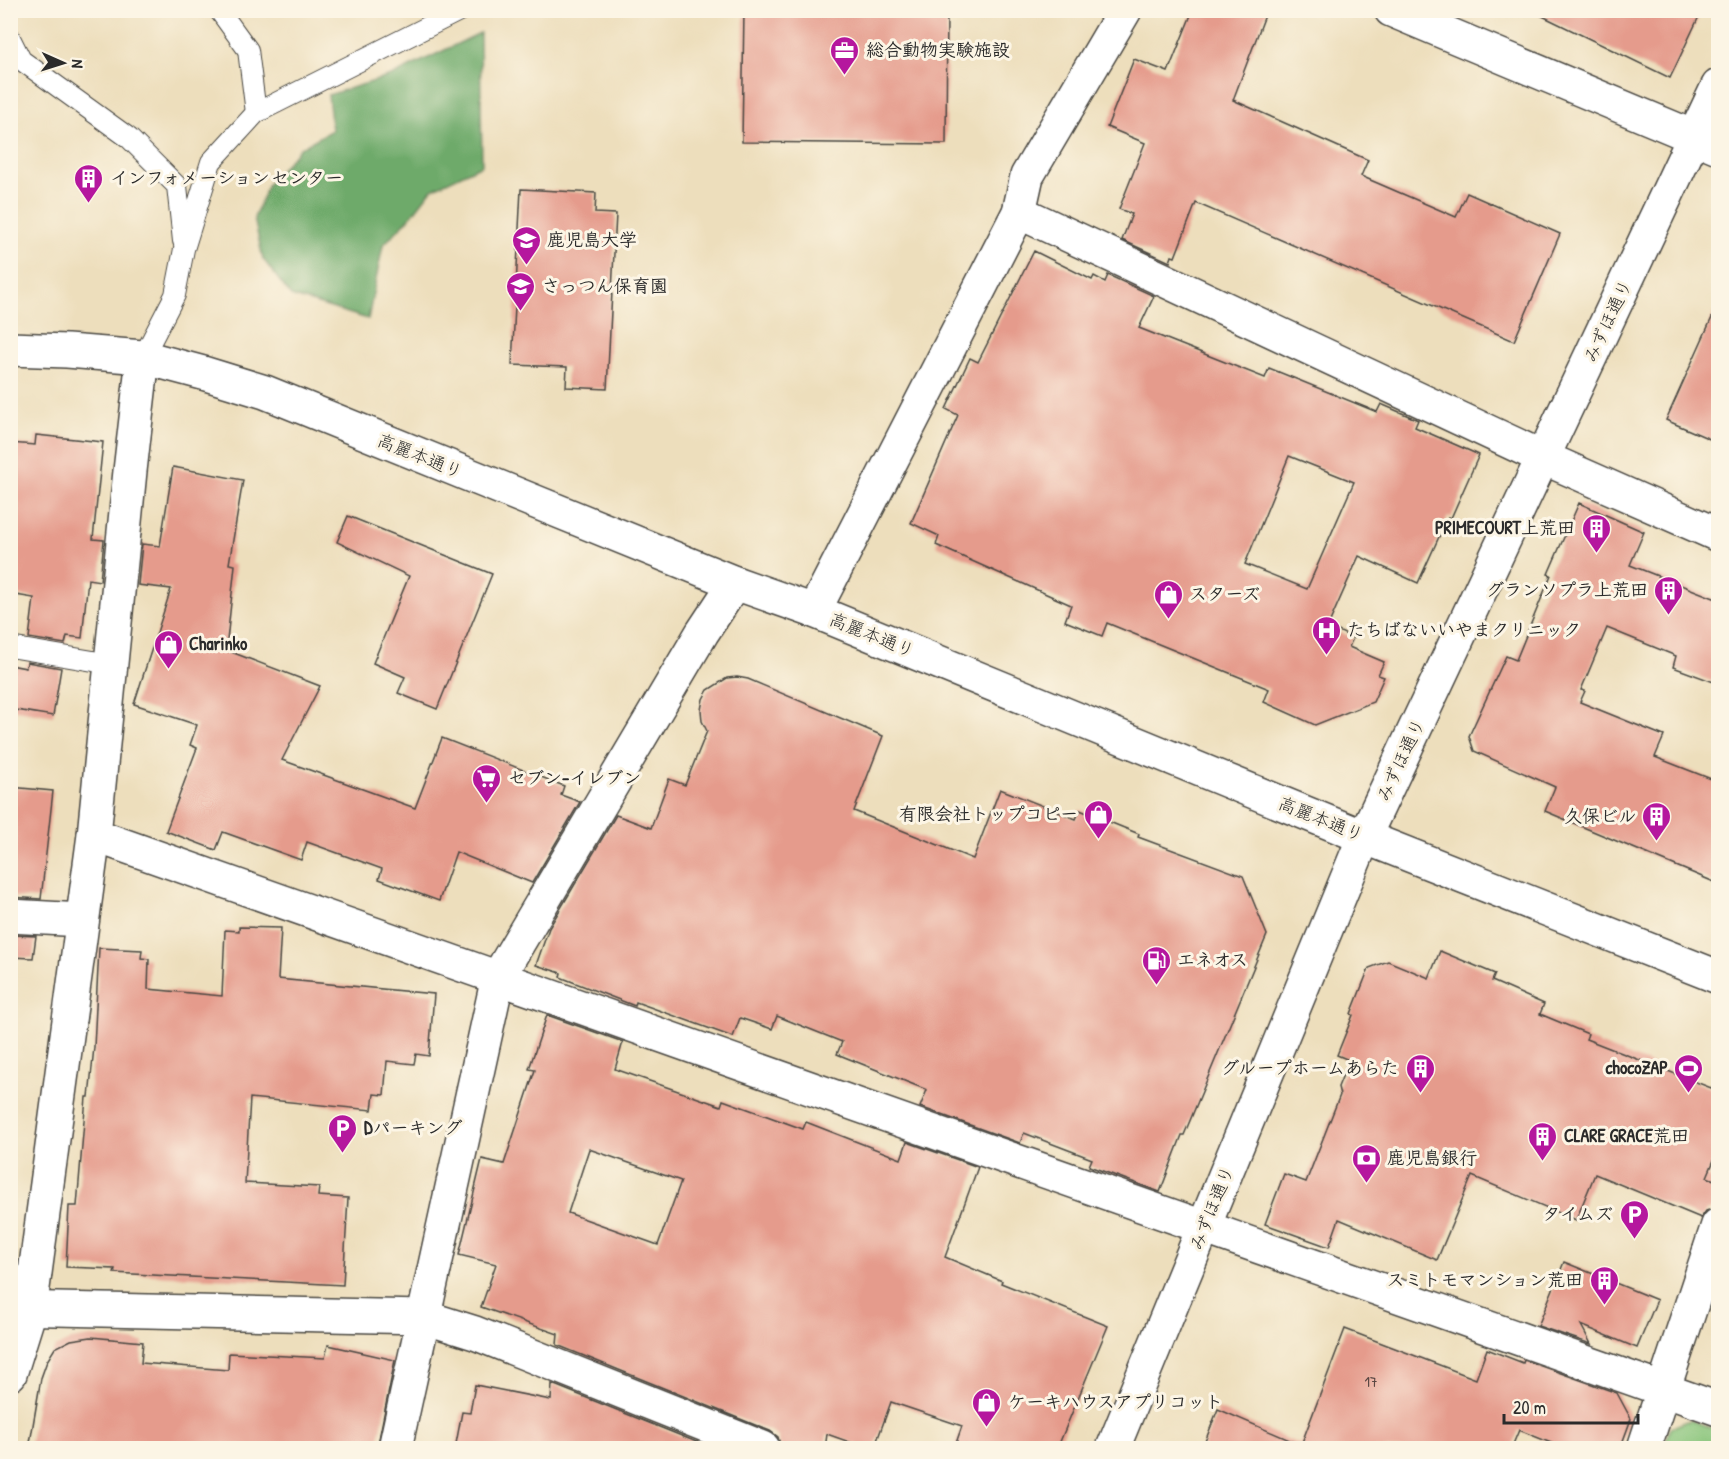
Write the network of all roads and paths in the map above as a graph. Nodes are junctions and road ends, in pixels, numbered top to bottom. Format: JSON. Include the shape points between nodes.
{"nodes":[{"id":1,"x":219,"y":10,"type":"edge"},
{"id":2,"x":461,"y":10,"type":"edge"},
{"id":3,"x":1125,"y":10,"type":"edge"},
{"id":4,"x":1391,"y":10,"type":"edge"},
{"id":5,"x":10,"y":38,"type":"edge"},
{"id":6,"x":1719,"y":86,"type":"edge"},
{"id":7,"x":256,"y":113,"type":"junction"},
{"id":8,"x":1706,"y":142,"type":"edge"},
{"id":9,"x":1019,"y":212,"type":"junction"},
{"id":10,"x":184,"y":249,"type":"junction"},
{"id":11,"x":10,"y":349,"type":"edge"},
{"id":12,"x":143,"y":357,"type":"junction"},
{"id":13,"x":1544,"y":458,"type":"junction"},
{"id":14,"x":1719,"y":535,"type":"edge"},
{"id":15,"x":735,"y":583,"type":"junction"},
{"id":16,"x":814,"y":611,"type":"junction"},
{"id":17,"x":10,"y":647,"type":"edge"},
{"id":18,"x":111,"y":664,"type":"junction"},
{"id":19,"x":94,"y":835,"type":"junction"},
{"id":20,"x":1364,"y":837,"type":"junction"},
{"id":21,"x":10,"y":916,"type":"edge"},
{"id":22,"x":82,"y":920,"type":"junction"},
{"id":23,"x":498,"y":977,"type":"junction"},
{"id":24,"x":1719,"y":977,"type":"edge"},
{"id":25,"x":1719,"y":1225,"type":"edge"},
{"id":26,"x":1203,"y":1228,"type":"junction"},
{"id":27,"x":20,"y":1309,"type":"edge"},
{"id":28,"x":424,"y":1317,"type":"junction"},
{"id":29,"x":10,"y":1374,"type":"edge"},
{"id":30,"x":1664,"y":1390,"type":"junction"},
{"id":31,"x":1719,"y":1409,"type":"edge"},
{"id":32,"x":742,"y":1445,"type":"edge"},
{"id":33,"x":395,"y":1449,"type":"edge"},
{"id":34,"x":1113,"y":1449,"type":"edge"},
{"id":35,"x":1644,"y":1449,"type":"edge"}],
"edges":[{"from":1,"to":7,"type":"lane","via":[[248,50]]},
{"from":2,"to":7,"type":"lane"},
{"from":3,"to":9,"type":"street","via":[[1027,177]]},
{"from":4,"to":8,"type":"street"},
{"from":5,"to":10,"type":"lane","via":[[21,60],[129,138],[177,186]]},
{"from":6,"to":8,"type":"street","name":"みずほ通り"},
{"from":7,"to":10,"type":"lane","via":[[211,162]]},
{"from":8,"to":13,"type":"street","name":"みずほ通り"},
{"from":9,"to":13,"type":"street"},
{"from":9,"to":16,"type":"street"},
{"from":10,"to":12,"type":"lane","via":[[175,295]]},
{"from":11,"to":12,"type":"street","name":"高麗本通り"},
{"from":12,"to":15,"type":"street","name":"高麗本通り","via":[[265,392]]},
{"from":12,"to":18,"type":"street"},
{"from":13,"to":14,"type":"street"},
{"from":13,"to":20,"type":"street","name":"みずほ通り"},
{"from":15,"to":16,"type":"street","name":"高麗本通り"},
{"from":15,"to":23,"type":"street","via":[[686,658]]},
{"from":16,"to":20,"type":"street","name":"高麗本通り"},
{"from":17,"to":18,"type":"lane"},
{"from":18,"to":19,"type":"street"},
{"from":19,"to":22,"type":"street"},
{"from":19,"to":23,"type":"street"},
{"from":20,"to":24,"type":"street","name":"高麗本通り"},
{"from":20,"to":26,"type":"street","name":"みずほ通り"},
{"from":21,"to":22,"type":"street"},
{"from":22,"to":27,"type":"street"},
{"from":23,"to":26,"type":"street"},
{"from":23,"to":28,"type":"street"},
{"from":25,"to":30,"type":"street"},
{"from":26,"to":30,"type":"street"},
{"from":26,"to":34,"type":"street","name":"みずほ通り"},
{"from":27,"to":28,"type":"street"},
{"from":27,"to":29,"type":"street"},
{"from":28,"to":32,"type":"street","via":[[475,1333]]},
{"from":28,"to":33,"type":"street"},
{"from":30,"to":31,"type":"street"},
{"from":30,"to":35,"type":"street"}]}
